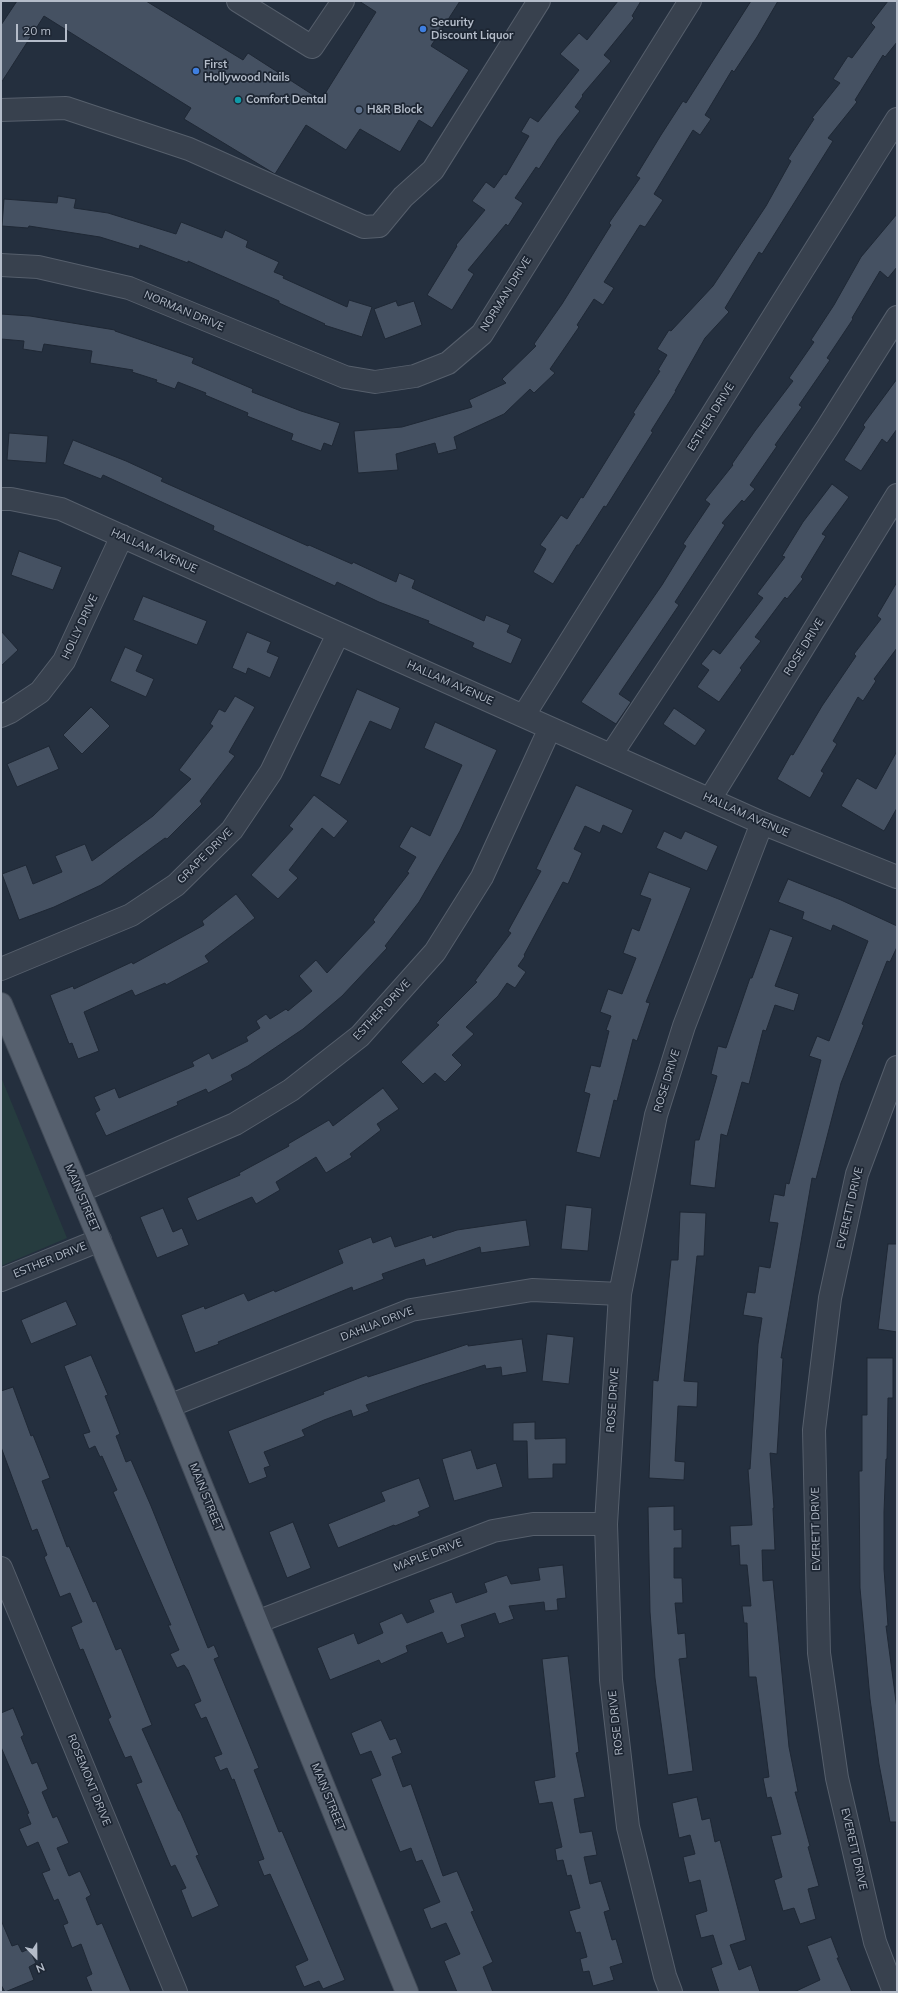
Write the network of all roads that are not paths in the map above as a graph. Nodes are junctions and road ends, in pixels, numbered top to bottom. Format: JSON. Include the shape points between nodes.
{"nodes":[{"id":1,"x":238,"y":1,"type":"edge"},
{"id":2,"x":342,"y":1,"type":"edge"},
{"id":3,"x":539,"y":1,"type":"edge"},
{"id":4,"x":690,"y":1,"type":"edge"},
{"id":5,"x":1,"y":110,"type":"edge"},
{"id":6,"x":897,"y":119,"type":"edge"},
{"id":7,"x":1,"y":265,"type":"edge"},
{"id":8,"x":897,"y":317,"type":"edge"},
{"id":9,"x":897,"y":495,"type":"edge"},
{"id":10,"x":1,"y":499,"type":"edge"},
{"id":11,"x":122,"y":536,"type":"junction"},
{"id":12,"x":338,"y":634,"type":"junction"},
{"id":13,"x":524,"y":715,"type":"junction"},
{"id":14,"x":1,"y":716,"type":"edge"},
{"id":15,"x":550,"y":728,"type":"junction"},
{"id":16,"x":611,"y":755,"type":"junction"},
{"id":17,"x":710,"y":798,"type":"junction"},
{"id":18,"x":762,"y":823,"type":"junction"},
{"id":19,"x":897,"y":877,"type":"edge"},
{"id":20,"x":1,"y":969,"type":"edge"},
{"id":21,"x":1,"y":1004,"type":"edge"},
{"id":22,"x":897,"y":1067,"type":"edge"},
{"id":23,"x":80,"y":1191,"type":"junction"},
{"id":24,"x":100,"y":1240,"type":"junction"},
{"id":25,"x":1,"y":1280,"type":"edge"},
{"id":26,"x":620,"y":1294,"type":"junction"},
{"id":27,"x":169,"y":1406,"type":"junction"},
{"id":28,"x":606,"y":1524,"type":"junction"},
{"id":29,"x":1,"y":1568,"type":"edge"},
{"id":30,"x":257,"y":1622,"type":"junction"},
{"id":31,"x":405,"y":1991,"type":"edge"},
{"id":32,"x":176,"y":1992,"type":"edge"},
{"id":33,"x":671,"y":1992,"type":"edge"},
{"id":34,"x":894,"y":1992,"type":"edge"}],
"edges":[{"from":1,"to":2,"type":"street","via":[[312,47]]},
{"from":3,"to":5,"type":"street","via":[[433,170],[403,197],[379,226],[364,227],[189,149],[66,108]]},
{"from":4,"to":7,"type":"street","name":"NORMAN DRIVE","via":[[482,334],[448,363],[414,376],[375,382],[345,378],[129,288],[38,267]]},
{"from":6,"to":13,"type":"street","name":"ESTHER DRIVE"},
{"from":8,"to":16,"type":"street"},
{"from":9,"to":17,"type":"street","name":"ROSE DRIVE"},
{"from":10,"to":11,"type":"street","name":"HALLAM AVENUE","via":[[61,509]]},
{"from":11,"to":12,"type":"street","name":"HALLAM AVENUE"},
{"from":11,"to":14,"type":"street","name":"HOLLY DRIVE","via":[[64,661],[40,692]]},
{"from":12,"to":13,"type":"street","name":"HALLAM AVENUE"},
{"from":12,"to":20,"type":"street","name":"GRAPE DRIVE","via":[[272,772],[232,830],[176,885],[131,915]]},
{"from":13,"to":15,"type":"street","name":"HALLAM AVENUE"},
{"from":15,"to":16,"type":"street","name":"HALLAM AVENUE"},
{"from":15,"to":23,"type":"street","name":"ESTHER DRIVE","via":[[482,878],[435,952],[360,1036],[291,1090],[235,1124]]},
{"from":16,"to":17,"type":"street","name":"HALLAM AVENUE"},
{"from":17,"to":18,"type":"street","name":"HALLAM AVENUE"},
{"from":18,"to":19,"type":"street","name":"HALLAM AVENUE"},
{"from":18,"to":26,"type":"street","name":"ROSE DRIVE","via":[[684,1026],[656,1115]]},
{"from":21,"to":23,"type":"main road","name":"MAIN STREET"},
{"from":22,"to":34,"type":"street","name":"EVERETT DRIVE","via":[[857,1174],[830,1298],[814,1430],[819,1653],[834,1763],[876,1942]]},
{"from":23,"to":24,"type":"main road","name":"MAIN STREET"},
{"from":24,"to":25,"type":"street","name":"ESTHER DRIVE"},
{"from":24,"to":27,"type":"main road","name":"MAIN STREET"},
{"from":26,"to":27,"type":"street","name":"DAHLIA DRIVE","via":[[532,1290],[411,1310]]},
{"from":26,"to":28,"type":"street","name":"ROSE DRIVE"},
{"from":27,"to":30,"type":"main road","name":"MAIN STREET"},
{"from":28,"to":30,"type":"street","name":"MAPLE DRIVE","via":[[533,1524],[493,1531]]},
{"from":28,"to":33,"type":"street","name":"ROSE DRIVE","via":[[611,1680],[628,1827]]},
{"from":29,"to":32,"type":"street","name":"ROSEMONT DRIVE"},
{"from":30,"to":31,"type":"main road","name":"MAIN STREET"}]}
